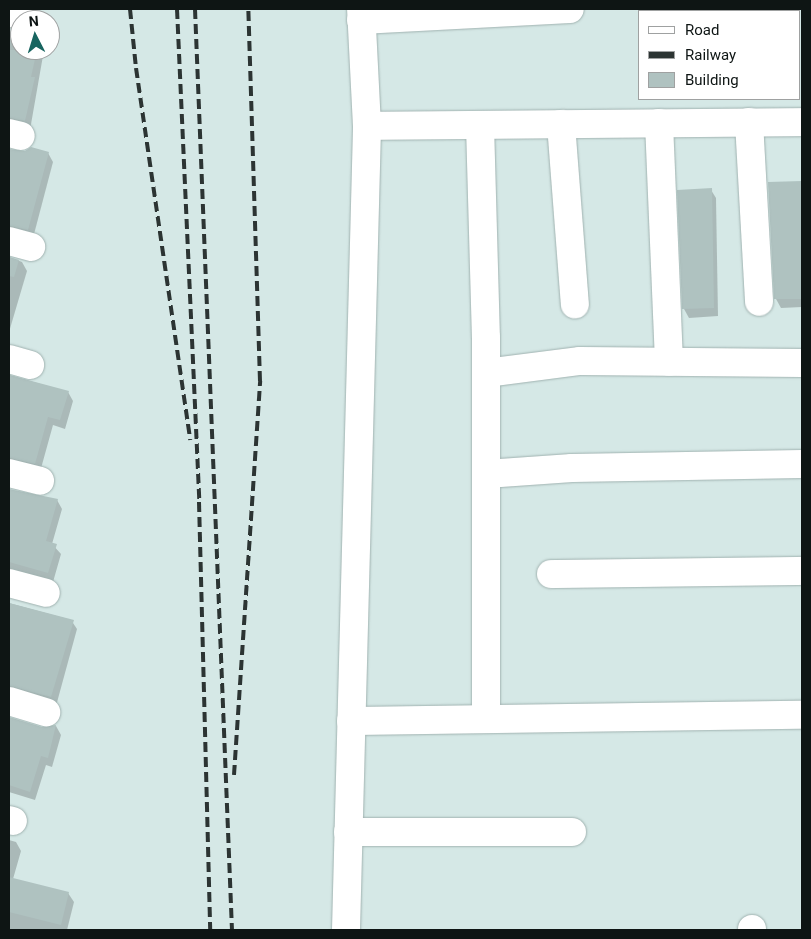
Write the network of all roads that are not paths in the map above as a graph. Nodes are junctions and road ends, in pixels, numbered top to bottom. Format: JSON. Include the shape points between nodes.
{"nodes":[{"id":1,"x":570,"y":9,"type":"edge"},
{"id":2,"x":361,"y":14,"type":"edge"},
{"id":3,"x":759,"y":114,"type":"edge"},
{"id":4,"x":802,"y":122,"type":"edge"},
{"id":5,"x":659,"y":123,"type":"junction"},
{"id":6,"x":561,"y":124,"type":"junction"},
{"id":7,"x":480,"y":125,"type":"junction"},
{"id":8,"x":367,"y":126,"type":"junction"},
{"id":9,"x":759,"y":302,"type":"dead end"},
{"id":10,"x":575,"y":304,"type":"dead end"},
{"id":11,"x":669,"y":362,"type":"junction"},
{"id":12,"x":802,"y":363,"type":"edge"},
{"id":13,"x":486,"y":373,"type":"junction"},
{"id":14,"x":802,"y":464,"type":"edge"},
{"id":15,"x":9,"y":473,"type":"edge"},
{"id":16,"x":486,"y":474,"type":"junction"},
{"id":17,"x":40,"y":481,"type":"dead end"},
{"id":18,"x":802,"y":571,"type":"edge"},
{"id":19,"x":551,"y":574,"type":"dead end"},
{"id":20,"x":9,"y":584,"type":"edge"},
{"id":21,"x":46,"y":593,"type":"dead end"},
{"id":22,"x":9,"y":701,"type":"edge"},
{"id":23,"x":46,"y":712,"type":"dead end"},
{"id":24,"x":802,"y":715,"type":"edge"},
{"id":25,"x":486,"y":719,"type":"junction"},
{"id":26,"x":351,"y":721,"type":"junction"},
{"id":27,"x":348,"y":832,"type":"junction"},
{"id":28,"x":572,"y":832,"type":"dead end"},
{"id":29,"x":346,"y":930,"type":"edge"}],
"edges":[{"from":1,"to":2,"type":"street"},
{"from":2,"to":8,"type":"street"},
{"from":3,"to":4,"type":"street"},
{"from":3,"to":5,"type":"street"},
{"from":3,"to":9,"type":"street"},
{"from":5,"to":6,"type":"street"},
{"from":5,"to":11,"type":"street"},
{"from":6,"to":7,"type":"street"},
{"from":6,"to":10,"type":"street"},
{"from":7,"to":8,"type":"street"},
{"from":7,"to":13,"type":"street"},
{"from":8,"to":26,"type":"street"},
{"from":11,"to":12,"type":"street"},
{"from":11,"to":13,"type":"street","via":[[580,361]]},
{"from":13,"to":16,"type":"street"},
{"from":14,"to":16,"type":"street","via":[[572,468]]},
{"from":15,"to":17,"type":"street"},
{"from":16,"to":25,"type":"street"},
{"from":18,"to":19,"type":"street"},
{"from":20,"to":21,"type":"street"},
{"from":22,"to":23,"type":"street"},
{"from":24,"to":25,"type":"street"},
{"from":25,"to":26,"type":"street"},
{"from":26,"to":27,"type":"street"},
{"from":27,"to":28,"type":"street"},
{"from":27,"to":29,"type":"street"}]}
